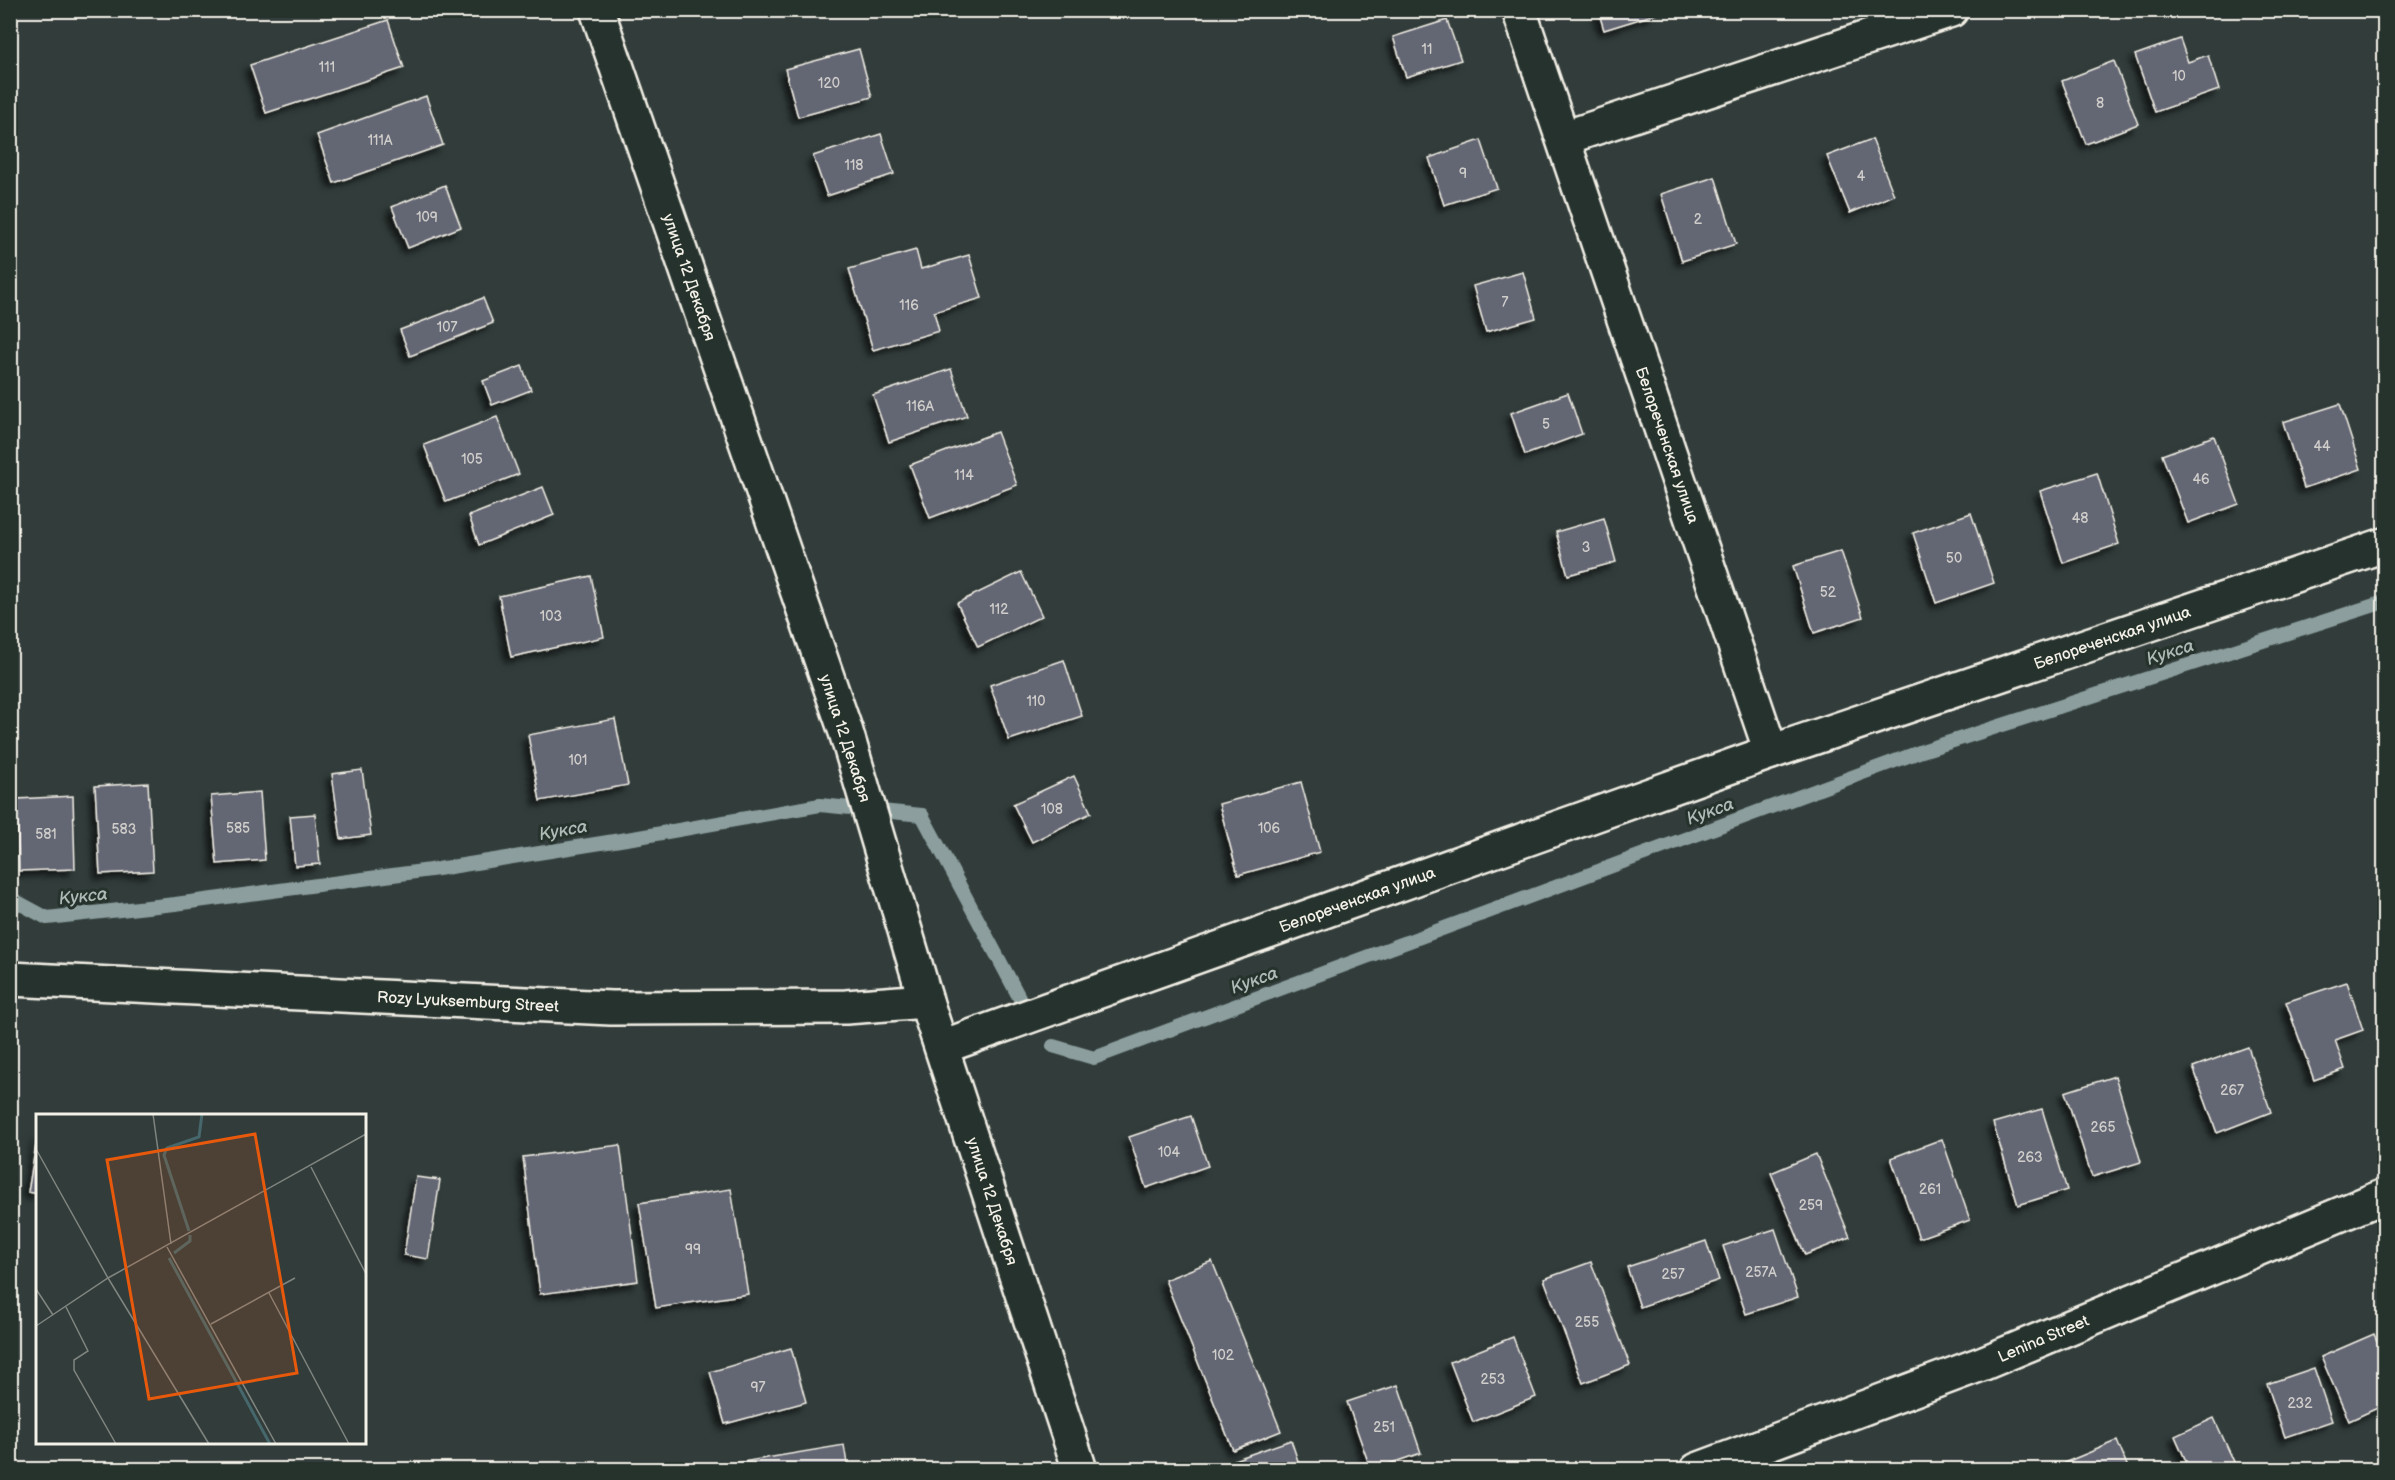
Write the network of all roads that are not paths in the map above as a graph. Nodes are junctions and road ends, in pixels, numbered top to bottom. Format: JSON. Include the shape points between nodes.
{"nodes":[{"id":1,"x":597,"y":10,"type":"edge"},
{"id":2,"x":1519,"y":10,"type":"edge"},
{"id":3,"x":1951,"y":10,"type":"edge"},
{"id":4,"x":1564,"y":138,"type":"junction"},
{"id":5,"x":2385,"y":545,"type":"edge"},
{"id":6,"x":1772,"y":752,"type":"junction"},
{"id":7,"x":10,"y":979,"type":"edge"},
{"id":8,"x":926,"y":1001,"type":"junction"},
{"id":9,"x":942,"y":1047,"type":"junction"},
{"id":10,"x":2385,"y":1196,"type":"edge"},
{"id":11,"x":1080,"y":1470,"type":"edge"},
{"id":12,"x":1697,"y":1470,"type":"edge"}],
"edges":[{"from":1,"to":8,"type":"street","name":"улица 12 Декабря","via":[[846,732]]},
{"from":2,"to":4,"type":"street","name":"Белореченская улица"},
{"from":3,"to":4,"type":"street"},
{"from":4,"to":6,"type":"street","name":"Белореченская улица"},
{"from":5,"to":6,"type":"street","name":"Белореченская улица"},
{"from":6,"to":9,"type":"street","name":"Белореченская улица"},
{"from":7,"to":8,"type":"street","name":"Rozy Lyuksemburg Street","via":[[611,1008],[846,1007]]},
{"from":8,"to":9,"type":"street","name":"улица 12 Декабря"},
{"from":9,"to":11,"type":"street","name":"улица 12 Декабря"},
{"from":10,"to":12,"type":"street","name":"Lenina Street","via":[[1984,1363]]}]}
